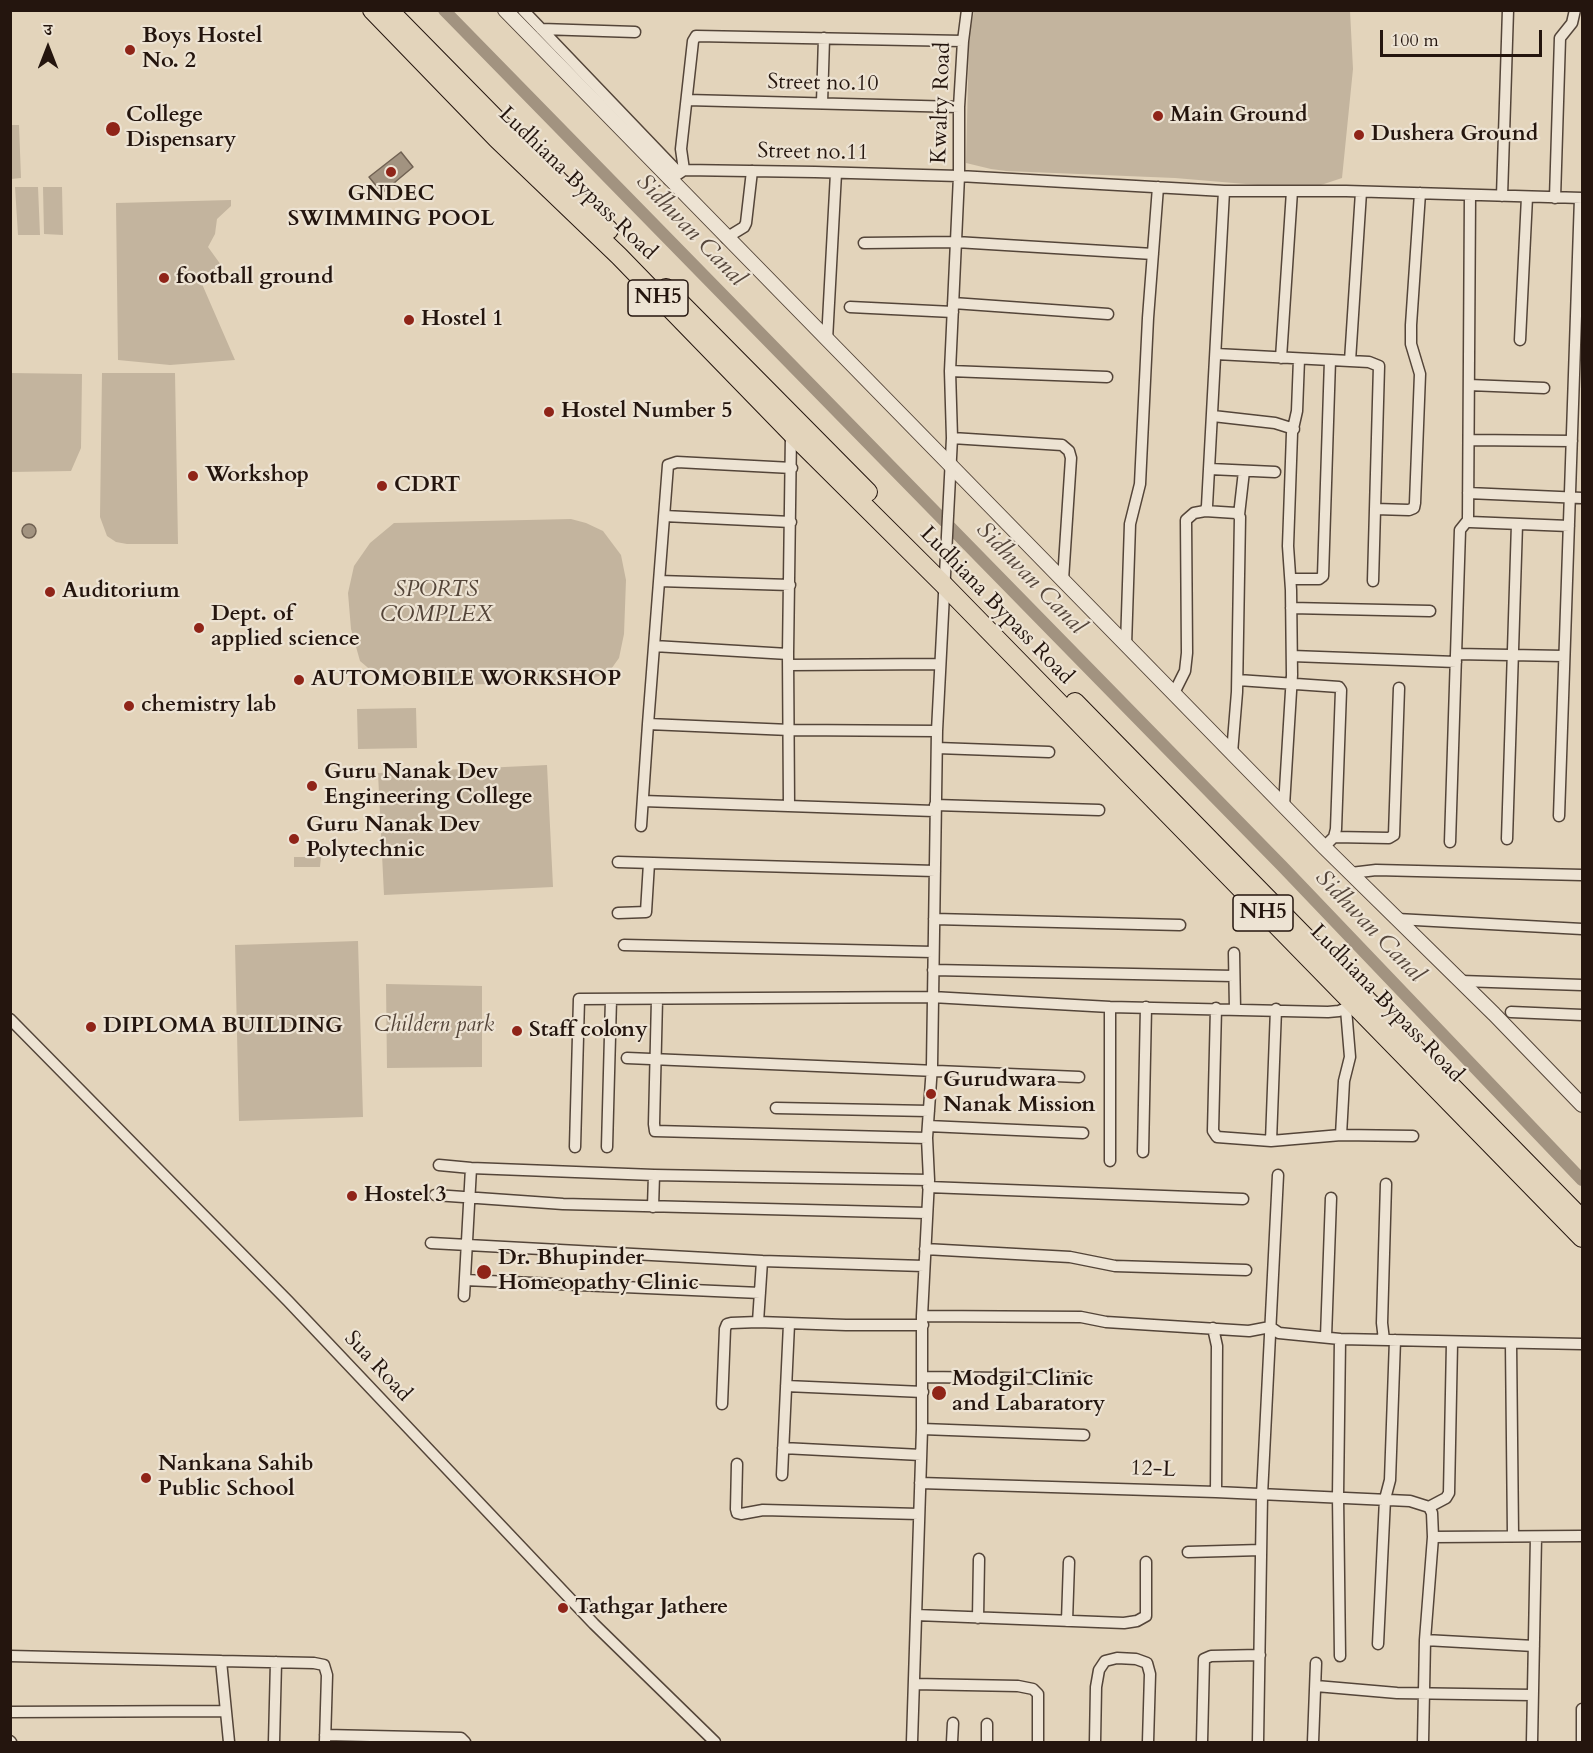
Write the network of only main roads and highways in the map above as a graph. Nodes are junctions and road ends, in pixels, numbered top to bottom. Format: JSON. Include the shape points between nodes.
{"nodes":[{"id":1,"x":372,"y":10,"type":"edge"},
{"id":2,"x":389,"y":10,"type":"edge"},
{"id":3,"x":945,"y":571,"type":"junction"},
{"id":4,"x":1582,"y":1219,"type":"edge"},
{"id":5,"x":1582,"y":1238,"type":"edge"}],
"edges":[{"from":1,"to":3,"type":"highway","name":"Ludhiana Bypass Road","number":"NH5","via":[[791,434]]},
{"from":2,"to":3,"type":"highway","name":"Ludhiana Bypass Road","number":"NH5"},
{"from":3,"to":4,"type":"highway","name":"Ludhiana Bypass Road","number":"NH5"},
{"from":3,"to":5,"type":"highway","name":"Ludhiana Bypass Road","number":"NH5","via":[[1349,1007]]}]}
